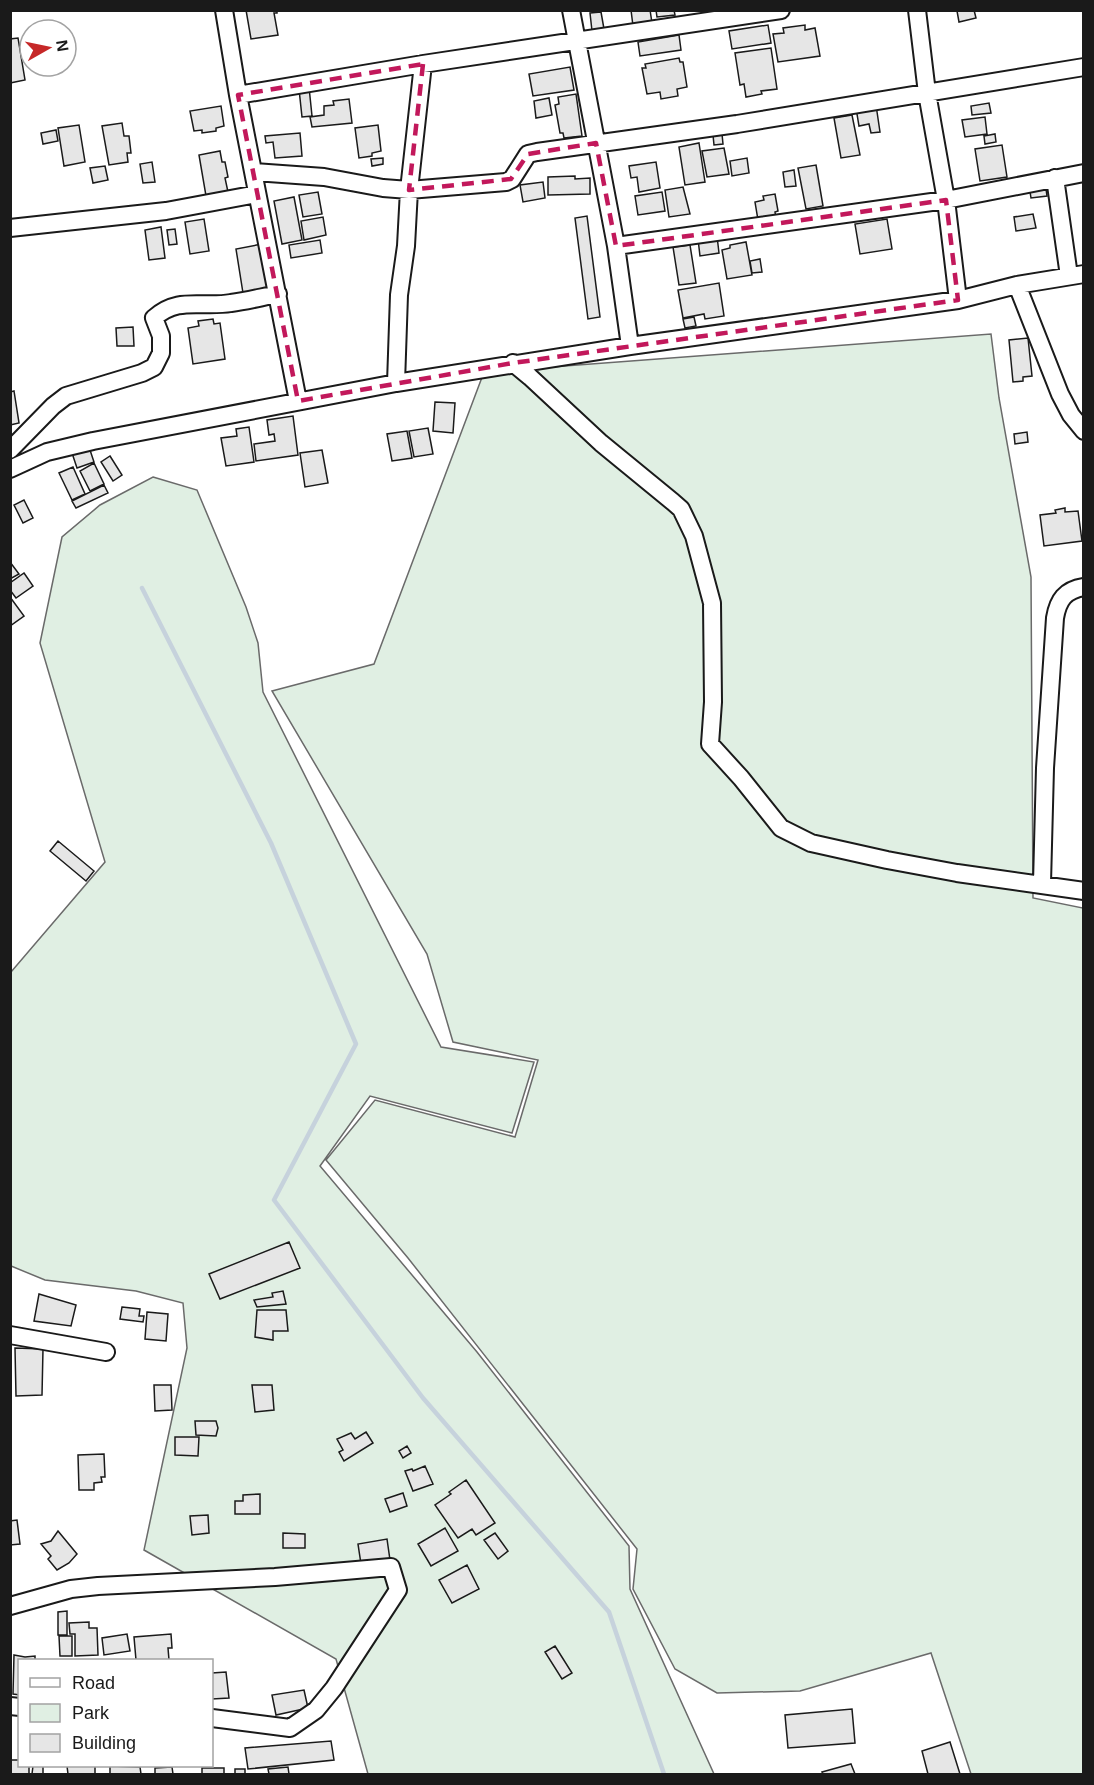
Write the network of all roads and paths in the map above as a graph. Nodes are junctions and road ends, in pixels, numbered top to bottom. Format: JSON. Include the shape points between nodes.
{"nodes":[{"id":1,"x":224,"y":10,"type":"edge"},
{"id":2,"x":571,"y":10,"type":"edge"},
{"id":3,"x":781,"y":10,"type":"edge"},
{"id":4,"x":917,"y":10,"type":"edge"},
{"id":5,"x":577,"y":41,"type":"junction"},
{"id":6,"x":423,"y":64,"type":"junction"},
{"id":7,"x":1083,"y":67,"type":"edge"},
{"id":8,"x":927,"y":93,"type":"junction"},
{"id":9,"x":238,"y":95,"type":"junction"},
{"id":10,"x":596,"y":143,"type":"junction"},
{"id":11,"x":254,"y":172,"type":"junction"},
{"id":12,"x":1083,"y":173,"type":"edge"},
{"id":13,"x":1055,"y":178,"type":"junction"},
{"id":14,"x":409,"y":190,"type":"junction"},
{"id":15,"x":257,"y":194,"type":"junction"},
{"id":16,"x":946,"y":200,"type":"junction"},
{"id":17,"x":10,"y":228,"type":"edge"},
{"id":18,"x":616,"y":246,"type":"junction"},
{"id":19,"x":1076,"y":275,"type":"edge"},
{"id":20,"x":1017,"y":285,"type":"junction"},
{"id":21,"x":278,"y":294,"type":"junction"},
{"id":22,"x":958,"y":300,"type":"junction"},
{"id":23,"x":630,"y":346,"type":"junction"},
{"id":24,"x":513,"y":363,"type":"junction"},
{"id":25,"x":396,"y":383,"type":"junction"},
{"id":26,"x":298,"y":401,"type":"junction"},
{"id":27,"x":1083,"y":431,"type":"edge"},
{"id":28,"x":10,"y":450,"type":"edge"},
{"id":29,"x":10,"y":469,"type":"edge"},
{"id":30,"x":1083,"y":587,"type":"edge"},
{"id":31,"x":1042,"y":883,"type":"junction"},
{"id":32,"x":1083,"y":891,"type":"edge"},
{"id":33,"x":10,"y":1335,"type":"edge"},
{"id":34,"x":106,"y":1352,"type":"dead end"},
{"id":35,"x":10,"y":1606,"type":"edge"},
{"id":36,"x":213,"y":1718,"type":"edge"}],
"edges":[{"from":1,"to":9,"type":"street"},
{"from":2,"to":5,"type":"street"},
{"from":3,"to":5,"type":"street"},
{"from":4,"to":8,"type":"street"},
{"from":5,"to":6,"type":"street"},
{"from":5,"to":10,"type":"street"},
{"from":6,"to":9,"type":"street"},
{"from":6,"to":14,"type":"street"},
{"from":7,"to":8,"type":"street"},
{"from":8,"to":10,"type":"street"},
{"from":8,"to":16,"type":"street"},
{"from":9,"to":11,"type":"street"},
{"from":10,"to":14,"type":"street","via":[[528,154],[506,182]]},
{"from":10,"to":18,"type":"street"},
{"from":11,"to":14,"type":"street","via":[[324,177]]},
{"from":11,"to":15,"type":"street"},
{"from":12,"to":13,"type":"street"},
{"from":13,"to":16,"type":"street"},
{"from":13,"to":19,"type":"street"},
{"from":14,"to":25,"type":"street"},
{"from":15,"to":17,"type":"street","via":[[166,211]]},
{"from":15,"to":21,"type":"street"},
{"from":16,"to":18,"type":"street"},
{"from":16,"to":22,"type":"street"},
{"from":18,"to":23,"type":"street"},
{"from":19,"to":20,"type":"street"},
{"from":20,"to":22,"type":"street"},
{"from":20,"to":27,"type":"street","via":[[1060,394]]},
{"from":21,"to":26,"type":"street"},
{"from":21,"to":28,"type":"street","via":[[229,304],[181,304],[164,309],[154,318],[161,336],[161,353],[154,367],[66,396]]},
{"from":22,"to":23,"type":"street"},
{"from":23,"to":24,"type":"street"},
{"from":24,"to":25,"type":"street"},
{"from":24,"to":31,"type":"street","via":[[601,443],[665,494],[688,521],[712,603],[714,702],[710,744],[781,828],[811,843],[887,860]]},
{"from":25,"to":26,"type":"street"},
{"from":26,"to":29,"type":"street","via":[[93,441],[47,452]]},
{"from":30,"to":31,"type":"street","via":[[1063,595],[1055,618]]},
{"from":31,"to":32,"type":"street"},
{"from":33,"to":34,"type":"street"},
{"from":35,"to":36,"type":"street","via":[[71,1589],[98,1586],[275,1577],[391,1566],[398,1590],[316,1710],[290,1728]]}]}
